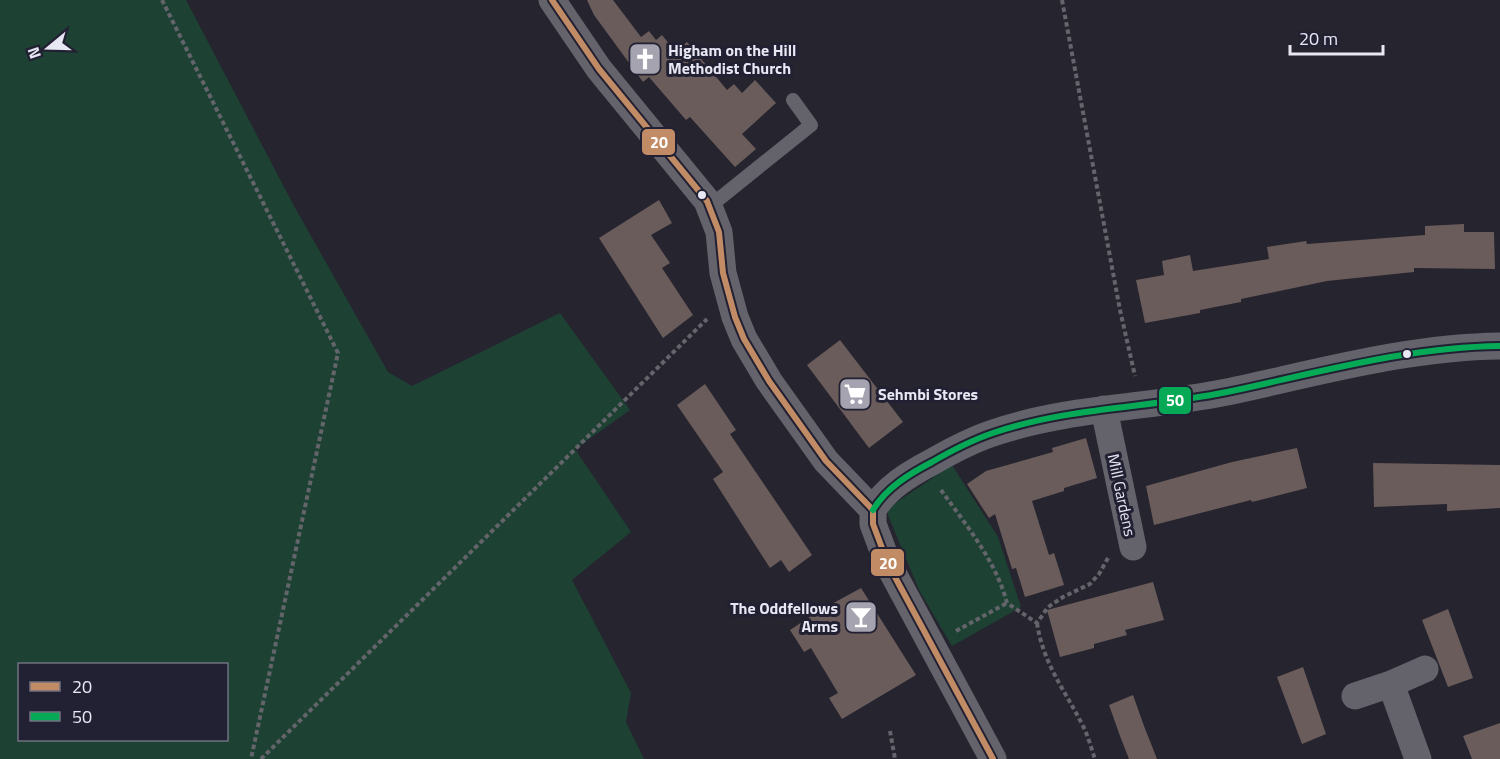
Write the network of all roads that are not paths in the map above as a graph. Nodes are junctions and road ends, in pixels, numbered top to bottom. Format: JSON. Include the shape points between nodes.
{"nodes":[{"id":1,"x":552,"y":0,"type":"edge"},
{"id":2,"x":793,"y":100,"type":"dead end"},
{"id":3,"x":710,"y":207,"type":"junction"},
{"id":4,"x":1500,"y":346,"type":"edge"},
{"id":5,"x":1104,"y":409,"type":"junction"},
{"id":6,"x":873,"y":510,"type":"junction"},
{"id":7,"x":1133,"y":547,"type":"road end"},
{"id":8,"x":1425,"y":669,"type":"dead end"},
{"id":9,"x":1391,"y":684,"type":"junction"},
{"id":10,"x":1355,"y":696,"type":"dead end"},
{"id":11,"x":993,"y":759,"type":"edge"},
{"id":12,"x":1418,"y":759,"type":"edge"}],
"edges":[{"from":1,"to":3,"type":"street","via":[[599,69]]},
{"from":2,"to":3,"type":"lane","via":[[811,125]]},
{"from":3,"to":6,"type":"street","via":[[719,232],[729,297],[744,339],[826,461]]},
{"from":4,"to":5,"type":"street","via":[[1384,358],[1224,393]]},
{"from":5,"to":6,"type":"street","via":[[1037,421],[955,449],[898,482],[880,497]]},
{"from":5,"to":7,"type":"street","name":"Mill Gardens"},
{"from":6,"to":11,"type":"street","via":[[873,524],[888,564]]},
{"from":8,"to":9,"type":"street"},
{"from":9,"to":10,"type":"street"},
{"from":9,"to":12,"type":"street"}]}
